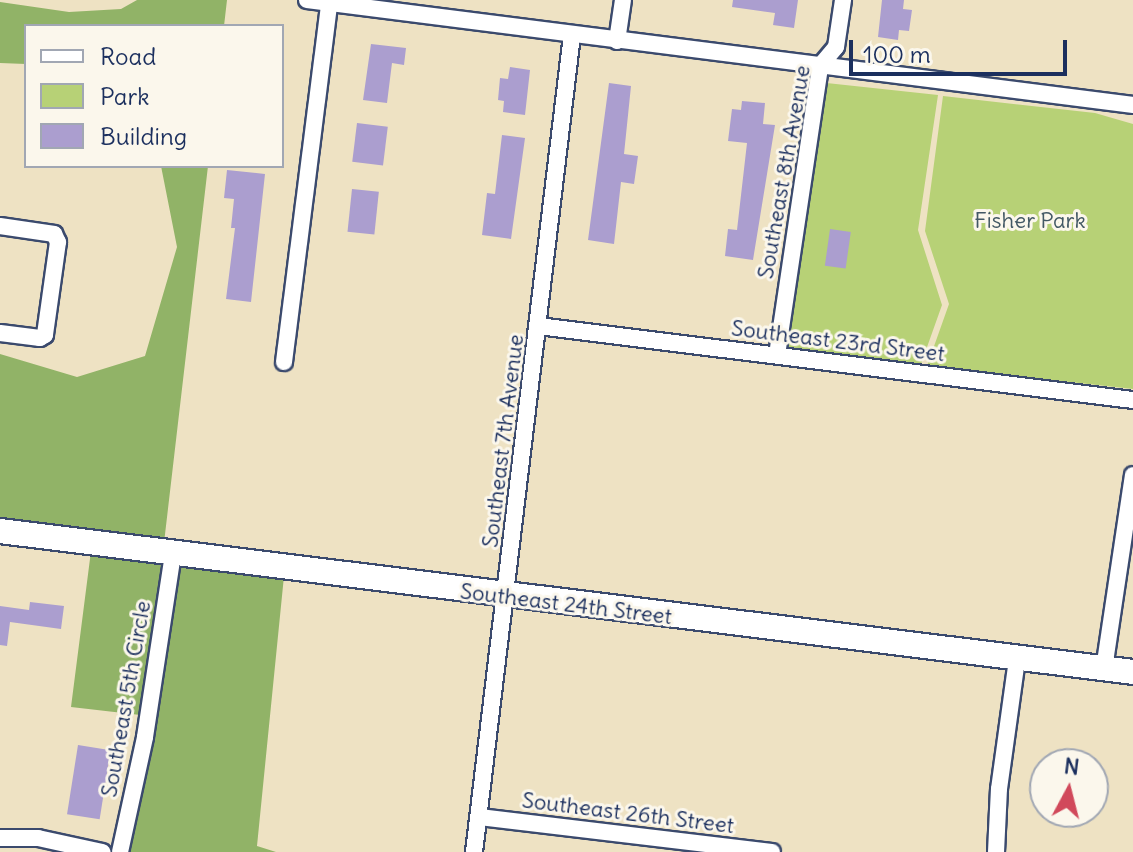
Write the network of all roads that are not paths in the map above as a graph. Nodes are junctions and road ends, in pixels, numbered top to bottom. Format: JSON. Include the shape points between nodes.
{"nodes":[{"id":1,"x":307,"y":0,"type":"edge"},
{"id":2,"x":623,"y":0,"type":"edge"},
{"id":3,"x":843,"y":0,"type":"edge"},
{"id":4,"x":329,"y":1,"type":"edge"},
{"id":5,"x":572,"y":35,"type":"junction"},
{"id":6,"x":617,"y":41,"type":"junction"},
{"id":7,"x":820,"y":66,"type":"junction"},
{"id":8,"x":1133,"y":105,"type":"edge"},
{"id":9,"x":0,"y":226,"type":"edge"},
{"id":10,"x":538,"y":326,"type":"junction"},
{"id":11,"x":0,"y":333,"type":"edge"},
{"id":12,"x":777,"y":355,"type":"junction"},
{"id":13,"x":284,"y":362,"type":"dead end"},
{"id":14,"x":1133,"y":400,"type":"edge"},
{"id":15,"x":1133,"y":475,"type":"edge"},
{"id":16,"x":0,"y":531,"type":"edge"},
{"id":17,"x":173,"y":553,"type":"junction"},
{"id":18,"x":507,"y":596,"type":"junction"},
{"id":19,"x":1017,"y":660,"type":"junction"},
{"id":20,"x":1104,"y":669,"type":"junction"},
{"id":21,"x":1133,"y":672,"type":"edge"},
{"id":22,"x":479,"y":817,"type":"junction"},
{"id":23,"x":0,"y":838,"type":"edge"},
{"id":24,"x":686,"y":847,"type":"edge"},
{"id":25,"x":102,"y":852,"type":"edge"},
{"id":26,"x":120,"y":852,"type":"edge"},
{"id":27,"x":474,"y":852,"type":"edge"},
{"id":28,"x":772,"y":852,"type":"edge"},
{"id":29,"x":996,"y":852,"type":"edge"}],
"edges":[{"from":1,"to":4,"type":"street"},
{"from":2,"to":6,"type":"street"},
{"from":3,"to":7,"type":"street","name":"Southeast 8th Avenue","via":[[836,47]]},
{"from":4,"to":5,"type":"street"},
{"from":4,"to":13,"type":"street"},
{"from":5,"to":6,"type":"street"},
{"from":5,"to":10,"type":"street","name":"Southeast 7th Avenue"},
{"from":6,"to":7,"type":"street"},
{"from":7,"to":8,"type":"street"},
{"from":7,"to":12,"type":"street","name":"Southeast 8th Avenue"},
{"from":9,"to":11,"type":"street","via":[[54,234],[58,242],[45,335]]},
{"from":10,"to":12,"type":"street","name":"Southeast 23rd Street"},
{"from":10,"to":18,"type":"street","name":"Southeast 7th Avenue"},
{"from":12,"to":14,"type":"street","name":"Southeast 23rd Street"},
{"from":15,"to":20,"type":"street"},
{"from":16,"to":17,"type":"street","name":"Southeast 24th Street"},
{"from":17,"to":18,"type":"street","name":"Southeast 24th Street"},
{"from":17,"to":26,"type":"street","name":"Southeast 5th Circle","via":[[145,737]]},
{"from":18,"to":19,"type":"street","name":"Southeast 24th Street"},
{"from":18,"to":22,"type":"street","name":"Southeast 7th Avenue"},
{"from":19,"to":20,"type":"street","name":"Southeast 24th Street"},
{"from":19,"to":29,"type":"street"},
{"from":20,"to":21,"type":"street","name":"Southeast 24th Street"},
{"from":22,"to":24,"type":"street","name":"Southeast 26th Street"},
{"from":22,"to":27,"type":"street","name":"Southeast 7th Avenue"},
{"from":23,"to":25,"type":"street","via":[[38,838]]},
{"from":24,"to":28,"type":"street","name":"Southeast 26th Street"}]}
